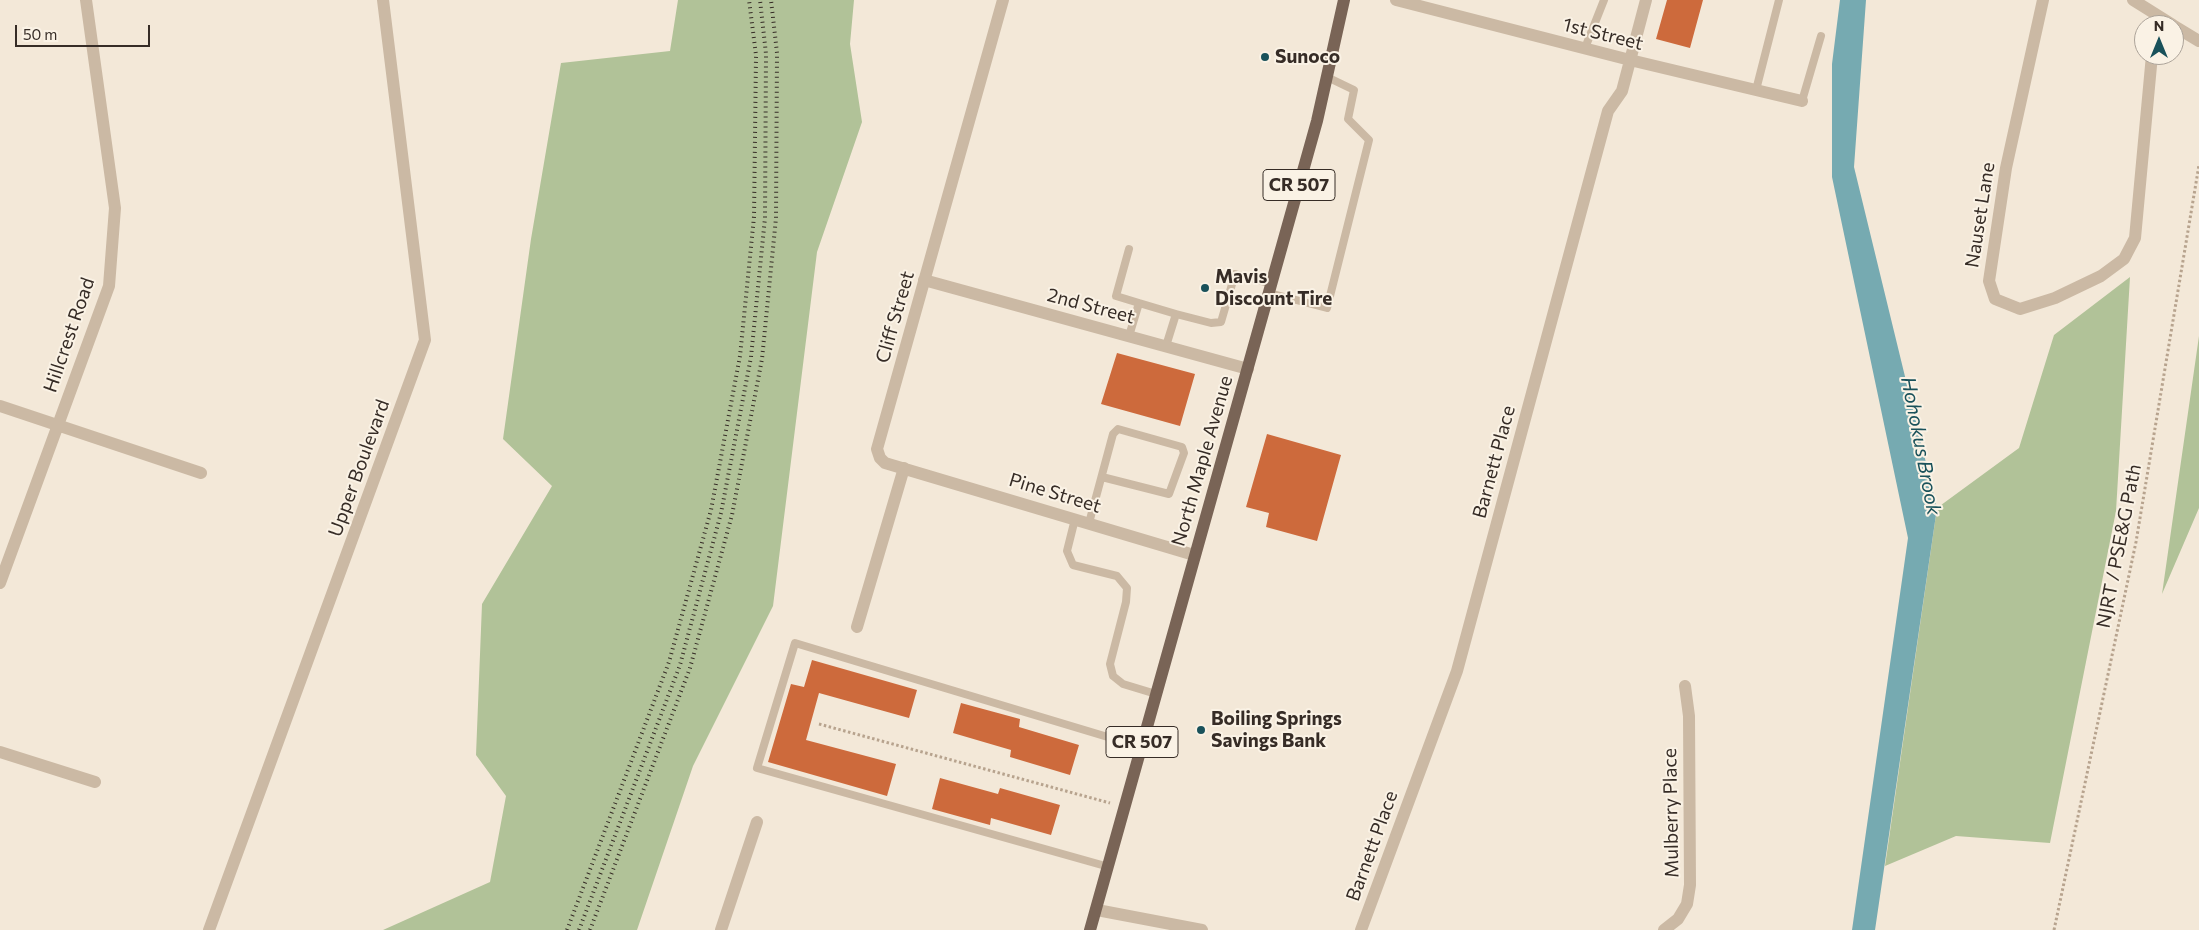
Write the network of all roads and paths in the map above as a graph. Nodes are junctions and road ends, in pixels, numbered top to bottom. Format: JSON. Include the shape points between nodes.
{"nodes":[{"id":1,"x":86,"y":0,"type":"edge"},
{"id":2,"x":383,"y":0,"type":"edge"},
{"id":3,"x":1003,"y":0,"type":"edge"},
{"id":4,"x":1344,"y":0,"type":"edge"},
{"id":5,"x":1396,"y":0,"type":"edge"},
{"id":6,"x":1604,"y":0,"type":"edge"},
{"id":7,"x":1646,"y":0,"type":"edge"},
{"id":8,"x":1780,"y":0,"type":"edge"},
{"id":9,"x":2043,"y":0,"type":"edge"},
{"id":10,"x":2133,"y":0,"type":"edge"},
{"id":11,"x":2150,"y":15,"type":"edge"},
{"id":12,"x":2184,"y":31,"type":"edge"},
{"id":13,"x":1821,"y":36,"type":"dead end"},
{"id":14,"x":2199,"y":41,"type":"edge"},
{"id":15,"x":1585,"y":48,"type":"junction"},
{"id":16,"x":1630,"y":60,"type":"junction"},
{"id":17,"x":2151,"y":65,"type":"edge"},
{"id":18,"x":1327,"y":77,"type":"junction"},
{"id":19,"x":1756,"y":90,"type":"junction"},
{"id":20,"x":1802,"y":101,"type":"joint"},
{"id":21,"x":2199,"y":165,"type":"edge"},
{"id":22,"x":1129,"y":249,"type":"dead end"},
{"id":23,"x":924,"y":280,"type":"junction"},
{"id":24,"x":1271,"y":288,"type":"junction"},
{"id":25,"x":1139,"y":303,"type":"junction"},
{"id":26,"x":1176,"y":314,"type":"junction"},
{"id":27,"x":1129,"y":336,"type":"junction"},
{"id":28,"x":1166,"y":346,"type":"junction"},
{"id":29,"x":1248,"y":369,"type":"junction"},
{"id":30,"x":0,"y":406,"type":"edge"},
{"id":31,"x":57,"y":426,"type":"junction"},
{"id":32,"x":904,"y":468,"type":"junction"},
{"id":33,"x":201,"y":472,"type":"dead end"},
{"id":34,"x":1102,"y":477,"type":"junction"},
{"id":35,"x":1075,"y":519,"type":"junction"},
{"id":36,"x":1089,"y":523,"type":"junction"},
{"id":37,"x":1194,"y":555,"type":"junction"},
{"id":38,"x":0,"y":583,"type":"edge"},
{"id":39,"x":857,"y":627,"type":"dead end"},
{"id":40,"x":1684,"y":686,"type":"dead end"},
{"id":41,"x":1156,"y":694,"type":"junction"},
{"id":42,"x":819,"y":724,"type":"dead end"},
{"id":43,"x":1141,"y":747,"type":"junction"},
{"id":44,"x":0,"y":752,"type":"edge"},
{"id":45,"x":95,"y":782,"type":"dead end"},
{"id":46,"x":1124,"y":807,"type":"junction"},
{"id":47,"x":757,"y":822,"type":"dead end"},
{"id":48,"x":1109,"y":867,"type":"junction"},
{"id":49,"x":1097,"y":910,"type":"junction"},
{"id":50,"x":725,"y":929,"type":"edge"},
{"id":51,"x":209,"y":930,"type":"edge"},
{"id":52,"x":1090,"y":930,"type":"edge"},
{"id":53,"x":1202,"y":930,"type":"edge"},
{"id":54,"x":1361,"y":930,"type":"edge"},
{"id":55,"x":1664,"y":930,"type":"edge"},
{"id":56,"x":2054,"y":930,"type":"edge"}],
"edges":[{"from":1,"to":31,"type":"street","name":"Hillcrest Road","via":[[115,208],[109,286]]},
{"from":2,"to":51,"type":"street","name":"Upper Boulevard","via":[[425,340]]},
{"from":3,"to":23,"type":"street","name":"Cliff Street"},
{"from":4,"to":18,"type":"main road","name":"North Maple Avenue","number":"CR 507"},
{"from":5,"to":15,"type":"street","name":"1st Street"},
{"from":6,"to":15,"type":"lane"},
{"from":7,"to":16,"type":"street","name":"Barnett Place"},
{"from":8,"to":19,"type":"lane"},
{"from":9,"to":17,"type":"street","name":"Nauset Lane","via":[[2006,168],[1989,281],[1995,299],[2020,309],[2046,301],[2101,276],[2124,259],[2134,238]]},
{"from":10,"to":11,"type":"street"},
{"from":12,"to":14,"type":"street"},
{"from":13,"to":20,"type":"lane"},
{"from":15,"to":16,"type":"street","name":"1st Street"},
{"from":16,"to":19,"type":"street","name":"1st Street"},
{"from":16,"to":54,"type":"street","name":"Barnett Place","via":[[1622,92],[1608,111],[1457,671]]},
{"from":18,"to":24,"type":"main road","name":"North Maple Avenue","number":"CR 507"},
{"from":18,"to":24,"type":"lane","via":[[1354,90],[1348,119],[1369,140],[1327,308]]},
{"from":19,"to":20,"type":"street","name":"1st Street"},
{"from":21,"to":56,"type":"path","name":"NJRT / PSE&G Path","via":[[2136,542]]},
{"from":22,"to":25,"type":"lane","via":[[1116,296]]},
{"from":23,"to":27,"type":"street","name":"2nd Street"},
{"from":23,"to":32,"type":"street","name":"Cliff Street","via":[[877,449],[885,463]]},
{"from":24,"to":26,"type":"lane","via":[[1235,274],[1221,322],[1211,323]]},
{"from":24,"to":29,"type":"main road","name":"North Maple Avenue","number":"CR 507"},
{"from":25,"to":26,"type":"lane"},
{"from":25,"to":27,"type":"lane"},
{"from":26,"to":28,"type":"lane"},
{"from":27,"to":28,"type":"street","name":"2nd Street"},
{"from":28,"to":29,"type":"street","name":"2nd Street"},
{"from":29,"to":37,"type":"main road","name":"North Maple Avenue","number":"CR 507"},
{"from":30,"to":31,"type":"street"},
{"from":31,"to":33,"type":"street"},
{"from":31,"to":38,"type":"street","name":"Hillcrest Road"},
{"from":32,"to":35,"type":"street","name":"Pine Street"},
{"from":32,"to":39,"type":"street"},
{"from":34,"to":34,"type":"lane","via":[[1113,434],[1118,429],[1182,447],[1184,452],[1169,494]]},
{"from":34,"to":36,"type":"lane"},
{"from":35,"to":36,"type":"street","name":"Pine Street"},
{"from":35,"to":41,"type":"lane","via":[[1066,551],[1073,565],[1117,576],[1126,588],[1126,602],[1110,664],[1113,676],[1123,684]]},
{"from":36,"to":37,"type":"street","name":"Pine Street"},
{"from":37,"to":41,"type":"main road","name":"North Maple Avenue","number":"CR 507"},
{"from":40,"to":55,"type":"street","name":"Mulberry Place","via":[[1689,716],[1690,885],[1687,904],[1678,919]]},
{"from":41,"to":43,"type":"main road","name":"North Maple Avenue","number":"CR 507"},
{"from":42,"to":46,"type":"path"},
{"from":43,"to":46,"type":"main road","name":"North Maple Avenue","number":"CR 507"},
{"from":43,"to":48,"type":"lane","via":[[796,643],[757,768]]},
{"from":44,"to":45,"type":"street"},
{"from":46,"to":48,"type":"main road","name":"North Maple Avenue","number":"CR 507"},
{"from":47,"to":50,"type":"street"},
{"from":48,"to":49,"type":"main road","name":"North Maple Avenue","number":"CR 507"},
{"from":49,"to":52,"type":"main road","name":"North Maple Avenue","number":"CR 507"},
{"from":49,"to":53,"type":"street"}]}
